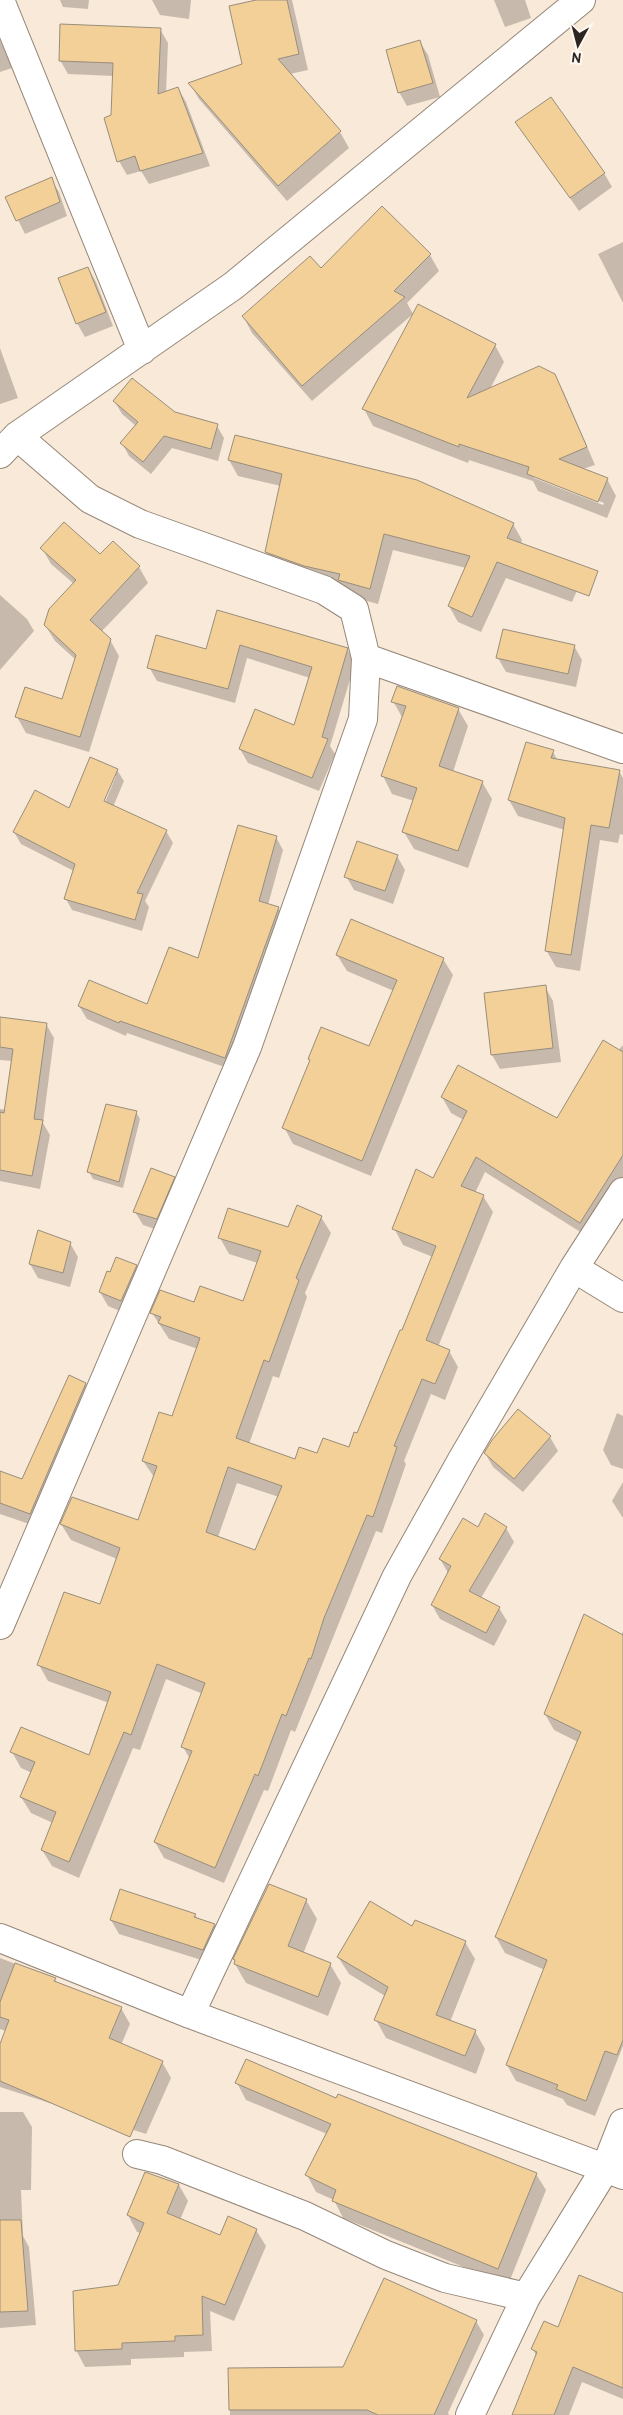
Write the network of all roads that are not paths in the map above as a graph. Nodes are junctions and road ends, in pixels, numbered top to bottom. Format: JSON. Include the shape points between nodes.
{"nodes":[{"id":1,"x":0,"y":0,"type":"edge"},
{"id":2,"x":582,"y":0,"type":"edge"},
{"id":3,"x":142,"y":350,"type":"junction"},
{"id":4,"x":9,"y":445,"type":"edge"},
{"id":5,"x":366,"y":658,"type":"junction"},
{"id":6,"x":623,"y":749,"type":"edge"},
{"id":7,"x":623,"y":1192,"type":"edge"},
{"id":8,"x":574,"y":1268,"type":"junction"},
{"id":9,"x":623,"y":1298,"type":"edge"},
{"id":10,"x":0,"y":1625,"type":"edge"},
{"id":11,"x":0,"y":1938,"type":"edge"},
{"id":12,"x":190,"y":2014,"type":"junction"},
{"id":13,"x":623,"y":2123,"type":"edge"},
{"id":14,"x":137,"y":2154,"type":"dead end"},
{"id":15,"x":614,"y":2172,"type":"edge"},
{"id":16,"x":526,"y":2298,"type":"junction"},
{"id":17,"x":470,"y":2415,"type":"edge"}],
"edges":[{"from":1,"to":3,"type":"street"},
{"from":2,"to":3,"type":"street","via":[[233,286]]},
{"from":3,"to":4,"type":"street"},
{"from":4,"to":5,"type":"street","via":[[90,499],[140,524],[324,590],[354,609]]},
{"from":5,"to":6,"type":"street"},
{"from":5,"to":10,"type":"street","via":[[363,718],[247,1047]]},
{"from":7,"to":8,"type":"street"},
{"from":8,"to":9,"type":"street"},
{"from":8,"to":12,"type":"street","via":[[397,1576]]},
{"from":11,"to":12,"type":"street"},
{"from":12,"to":15,"type":"street"},
{"from":13,"to":15,"type":"street"},
{"from":14,"to":16,"type":"street","via":[[162,2160],[306,2216],[386,2255],[444,2278]]},
{"from":15,"to":16,"type":"street"},
{"from":16,"to":17,"type":"street"}]}
